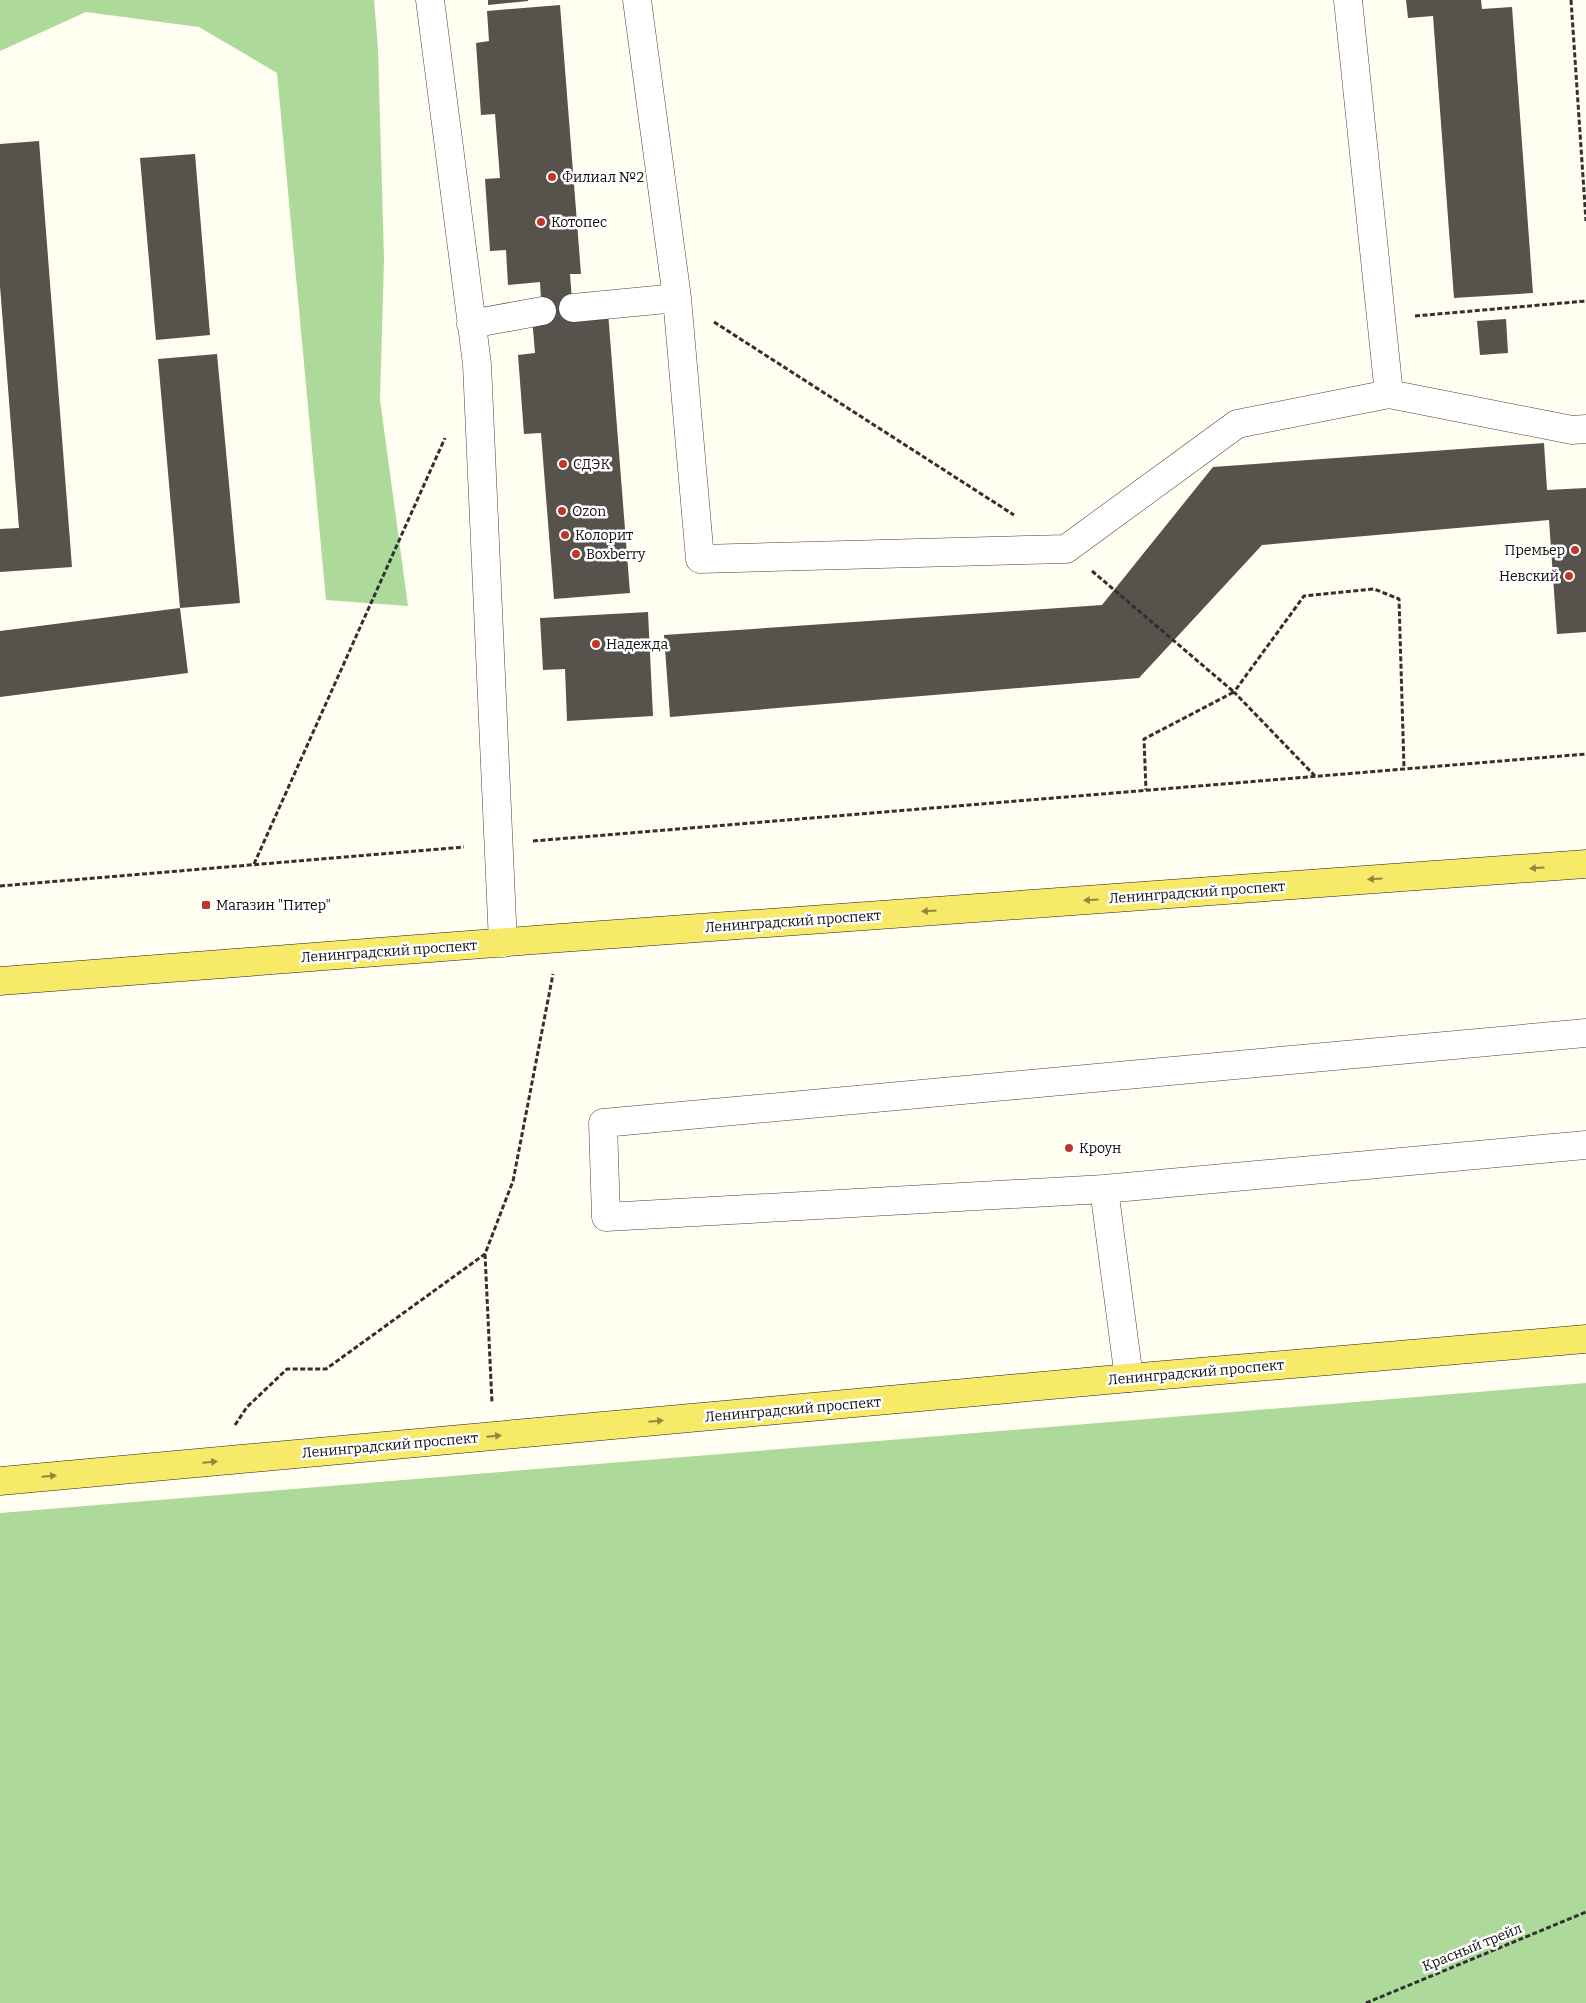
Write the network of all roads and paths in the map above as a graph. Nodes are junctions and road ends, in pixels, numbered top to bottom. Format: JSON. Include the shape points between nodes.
{"nodes":[{"id":1,"x":430,"y":0,"type":"edge"},
{"id":2,"x":637,"y":0,"type":"edge"},
{"id":3,"x":1348,"y":0,"type":"edge"},
{"id":4,"x":1571,"y":0,"type":"edge"},
{"id":5,"x":1586,"y":221,"type":"edge"},
{"id":6,"x":677,"y":298,"type":"junction"},
{"id":7,"x":1586,"y":301,"type":"edge"},
{"id":8,"x":573,"y":308,"type":"dead end"},
{"id":9,"x":542,"y":311,"type":"dead end"},
{"id":10,"x":1381,"y":319,"type":"junction"},
{"id":11,"x":471,"y":324,"type":"junction"},
{"id":12,"x":1388,"y":394,"type":"junction"},
{"id":13,"x":1586,"y":430,"type":"edge"},
{"id":14,"x":445,"y":438,"type":"dead end"},
{"id":15,"x":1586,"y":754,"type":"edge"},
{"id":16,"x":1404,"y":768,"type":"junction"},
{"id":17,"x":1316,"y":776,"type":"junction"},
{"id":18,"x":498,"y":844,"type":"junction"},
{"id":19,"x":254,"y":864,"type":"junction"},
{"id":20,"x":1586,"y":864,"type":"edge"},
{"id":21,"x":0,"y":886,"type":"edge"},
{"id":22,"x":560,"y":938,"type":"junction"},
{"id":23,"x":503,"y":943,"type":"junction"},
{"id":24,"x":0,"y":982,"type":"edge"},
{"id":25,"x":1586,"y":1033,"type":"edge"},
{"id":26,"x":1586,"y":1145,"type":"edge"},
{"id":27,"x":1104,"y":1189,"type":"junction"},
{"id":28,"x":485,"y":1254,"type":"junction"},
{"id":29,"x":1586,"y":1339,"type":"edge"},
{"id":30,"x":1129,"y":1378,"type":"junction"},
{"id":31,"x":493,"y":1436,"type":"junction"},
{"id":32,"x":218,"y":1461,"type":"junction"},
{"id":33,"x":0,"y":1481,"type":"edge"},
{"id":34,"x":1586,"y":1912,"type":"edge"},
{"id":35,"x":1366,"y":2003,"type":"edge"}],
"edges":[{"from":1,"to":11,"type":"lane"},
{"from":2,"to":6,"type":"lane"},
{"from":3,"to":10,"type":"lane"},
{"from":4,"to":5,"type":"path"},
{"from":6,"to":8,"type":"lane"},
{"from":6,"to":12,"type":"lane","via":[[700,560],[1066,549],[1236,424]]},
{"from":7,"to":10,"type":"path"},
{"from":9,"to":11,"type":"lane"},
{"from":10,"to":12,"type":"lane"},
{"from":11,"to":18,"type":"lane","via":[[477,364]]},
{"from":12,"to":13,"type":"lane","via":[[1572,430]]},
{"from":14,"to":19,"type":"path"},
{"from":15,"to":16,"type":"path"},
{"from":16,"to":17,"type":"path"},
{"from":16,"to":17,"type":"path","via":[[1399,599],[1374,589],[1304,596],[1234,692]]},
{"from":17,"to":18,"type":"path"},
{"from":18,"to":19,"type":"path"},
{"from":18,"to":23,"type":"lane"},
{"from":19,"to":21,"type":"path"},
{"from":20,"to":22,"type":"main road","name":"Ленинградский проспект","one_way":true},
{"from":22,"to":23,"type":"main road","name":"Ленинградский проспект"},
{"from":22,"to":28,"type":"path","via":[[513,1181]]},
{"from":23,"to":24,"type":"main road","name":"Ленинградский проспект"},
{"from":25,"to":27,"type":"lane","via":[[603,1123],[606,1217]]},
{"from":26,"to":27,"type":"lane"},
{"from":27,"to":30,"type":"lane"},
{"from":28,"to":31,"type":"path"},
{"from":28,"to":32,"type":"path","via":[[326,1369],[287,1369],[246,1407]]},
{"from":29,"to":30,"type":"main road","name":"Ленинградский проспект"},
{"from":31,"to":30,"type":"main road","name":"Ленинградский проспект","one_way":true},
{"from":31,"to":32,"type":"main road","name":"Ленинградский проспект"},
{"from":33,"to":32,"type":"main road","name":"Ленинградский проспект","one_way":true},
{"from":34,"to":35,"type":"path","name":"Красный трейл"}]}
